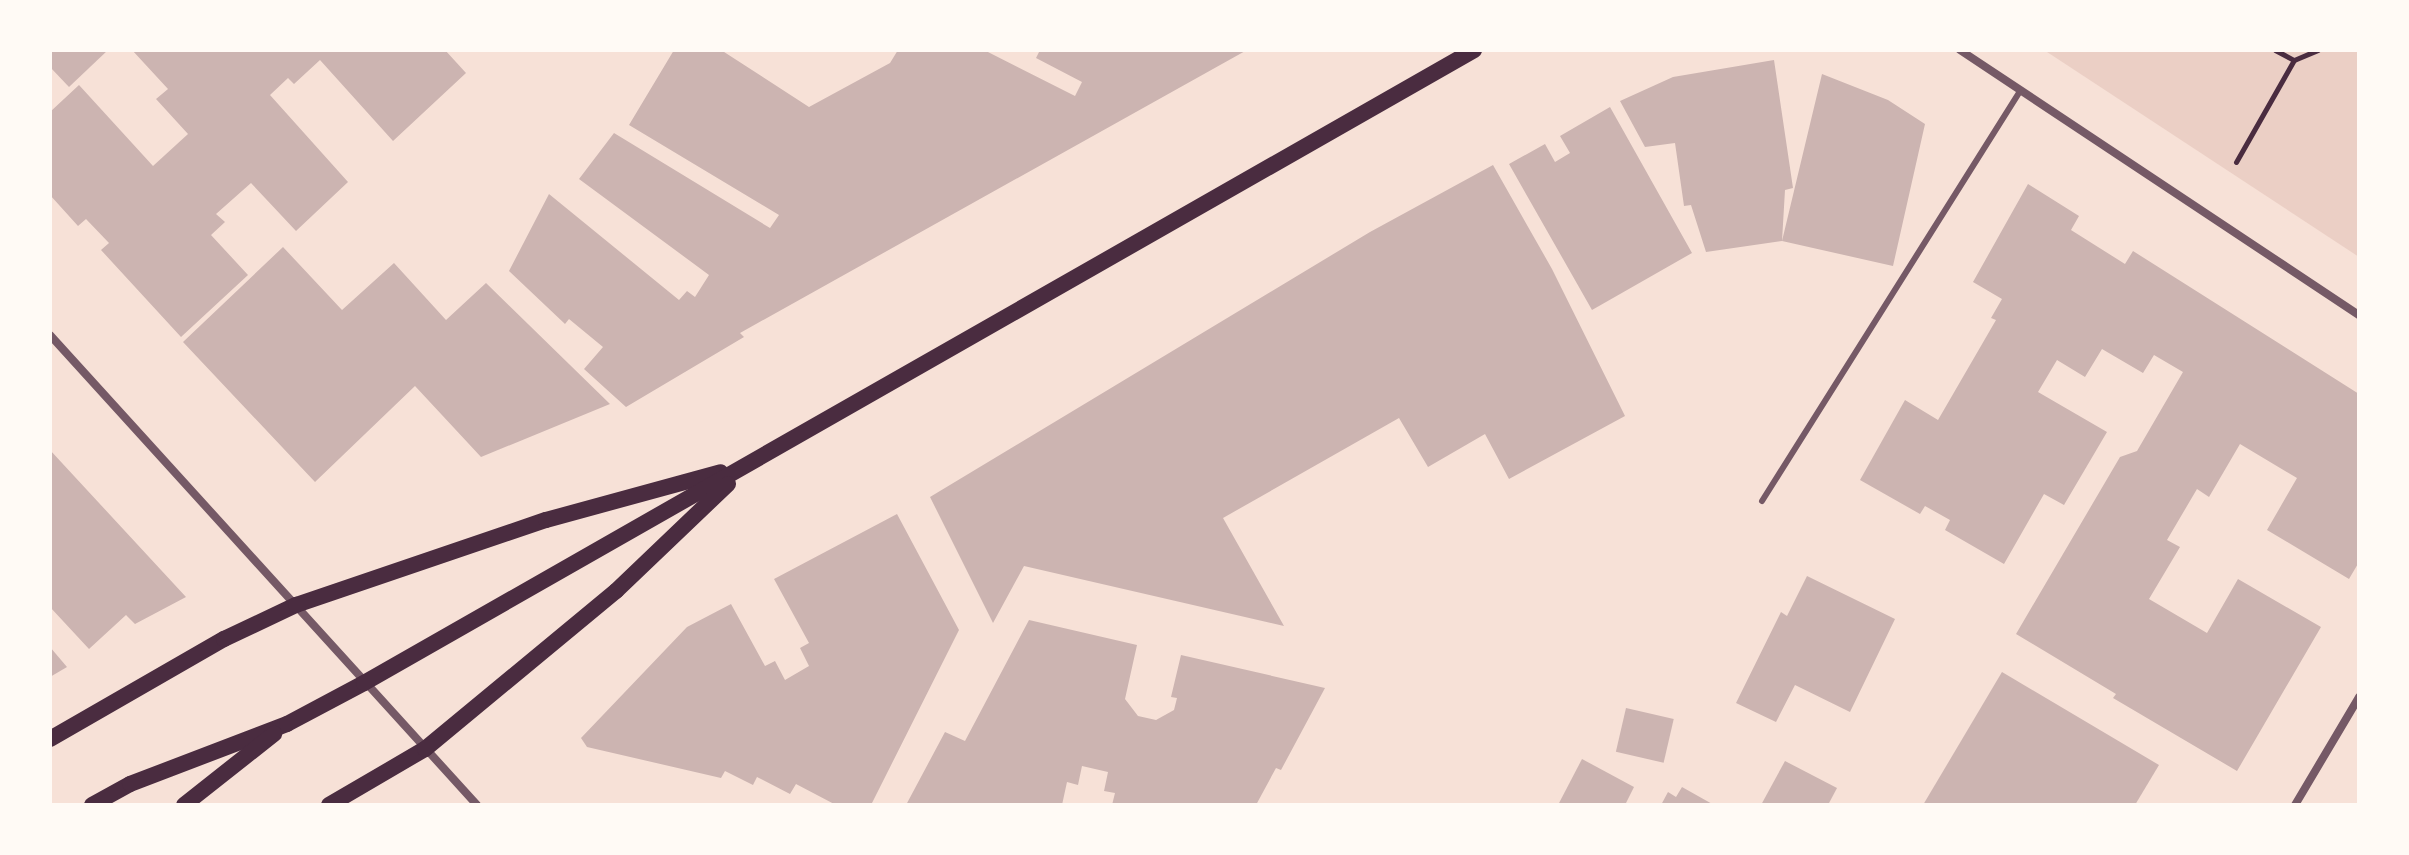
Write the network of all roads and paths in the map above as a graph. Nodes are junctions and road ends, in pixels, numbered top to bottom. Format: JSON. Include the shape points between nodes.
{"nodes":[{"id":1,"x":1474,"y":50,"type":"edge"},
{"id":2,"x":1960,"y":50,"type":"edge"},
{"id":3,"x":2275,"y":50,"type":"edge"},
{"id":4,"x":2318,"y":50,"type":"edge"},
{"id":5,"x":2294,"y":60,"type":"junction"},
{"id":6,"x":2020,"y":91,"type":"junction"},
{"id":7,"x":2236,"y":162,"type":"dead end"},
{"id":8,"x":2359,"y":315,"type":"edge"},
{"id":9,"x":50,"y":335,"type":"edge"},
{"id":10,"x":746,"y":466,"type":"junction"},
{"id":11,"x":1762,"y":501,"type":"dead end"},
{"id":12,"x":296,"y":605,"type":"junction"},
{"id":13,"x":364,"y":683,"type":"junction"},
{"id":14,"x":2359,"y":697,"type":"edge"},
{"id":15,"x":287,"y":724,"type":"junction"},
{"id":16,"x":50,"y":739,"type":"edge"},
{"id":17,"x":425,"y":749,"type":"junction"},
{"id":18,"x":92,"y":805,"type":"edge"},
{"id":19,"x":184,"y":805,"type":"edge"},
{"id":20,"x":329,"y":805,"type":"edge"},
{"id":21,"x":477,"y":805,"type":"edge"},
{"id":22,"x":2295,"y":805,"type":"edge"}],
"edges":[{"from":1,"to":10,"type":"main road"},
{"from":2,"to":6,"type":"street"},
{"from":3,"to":5,"type":"path"},
{"from":4,"to":5,"type":"path"},
{"from":5,"to":7,"type":"path"},
{"from":6,"to":8,"type":"street"},
{"from":6,"to":11,"type":"lane"},
{"from":9,"to":12,"type":"street"},
{"from":10,"to":12,"type":"main road","via":[[546,520]]},
{"from":10,"to":13,"type":"main road"},
{"from":10,"to":17,"type":"main road","via":[[616,591]]},
{"from":12,"to":13,"type":"street"},
{"from":12,"to":16,"type":"main road","via":[[224,639]]},
{"from":13,"to":15,"type":"main road"},
{"from":13,"to":17,"type":"street"},
{"from":14,"to":22,"type":"street"},
{"from":15,"to":18,"type":"main road","via":[[130,784]]},
{"from":15,"to":19,"type":"main road"},
{"from":17,"to":20,"type":"main road"},
{"from":17,"to":21,"type":"street"}]}
